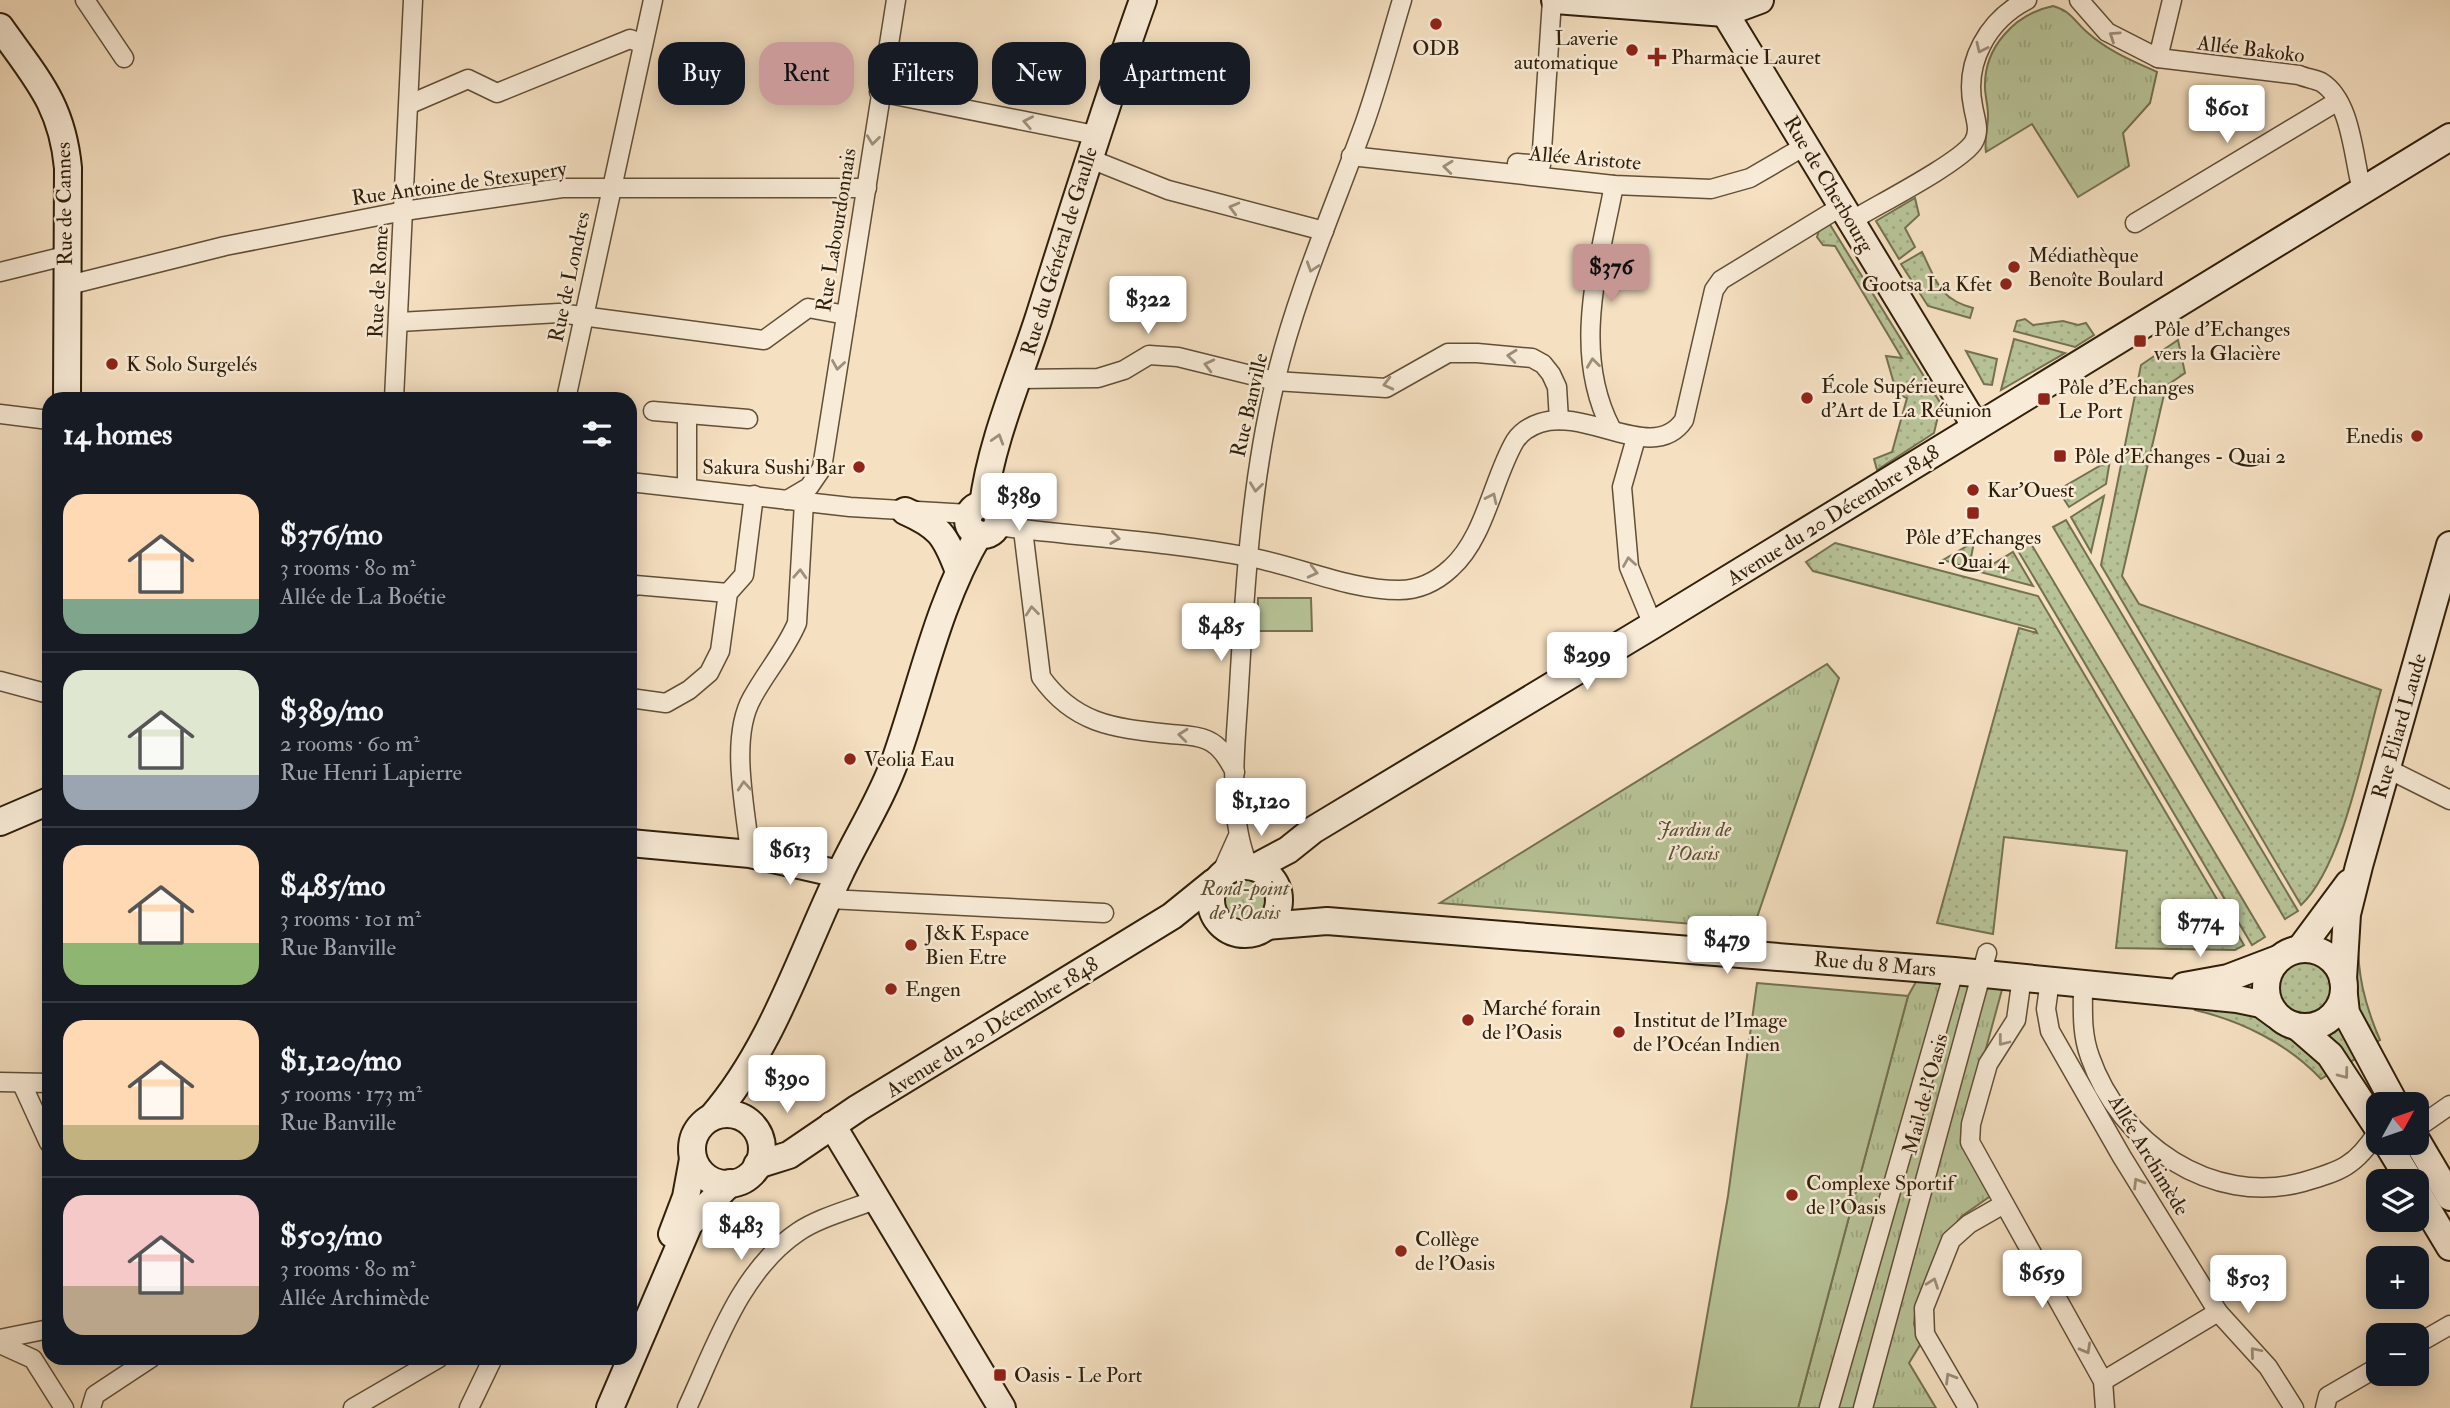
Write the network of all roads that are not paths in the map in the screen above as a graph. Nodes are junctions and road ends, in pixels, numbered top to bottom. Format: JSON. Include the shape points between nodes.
{"nodes":[{"id":1,"x":85,"y":0,"type":"edge"},
{"id":2,"x":413,"y":0,"type":"edge"},
{"id":3,"x":653,"y":0,"type":"edge"},
{"id":4,"x":896,"y":0,"type":"edge"},
{"id":5,"x":1143,"y":0,"type":"edge"},
{"id":6,"x":1402,"y":0,"type":"edge"},
{"id":7,"x":1554,"y":0,"type":"edge"},
{"id":8,"x":1760,"y":0,"type":"edge"},
{"id":9,"x":2027,"y":0,"type":"edge"},
{"id":10,"x":2079,"y":0,"type":"edge"},
{"id":11,"x":2172,"y":0,"type":"edge"},
{"id":12,"x":1721,"y":7,"type":"edge"},
{"id":13,"x":0,"y":27,"type":"edge"},
{"id":14,"x":888,"y":42,"type":"edge"},
{"id":15,"x":643,"y":44,"type":"junction"},
{"id":16,"x":124,"y":58,"type":"dead end"},
{"id":17,"x":2158,"y":58,"type":"junction"},
{"id":18,"x":2338,"y":101,"type":"junction"},
{"id":19,"x":410,"y":104,"type":"junction"},
{"id":20,"x":877,"y":105,"type":"edge"},
{"id":21,"x":930,"y":105,"type":"edge"},
{"id":22,"x":2450,"y":137,"type":"edge"},
{"id":23,"x":1092,"y":146,"type":"junction"},
{"id":24,"x":1805,"y":146,"type":"junction"},
{"id":25,"x":1351,"y":156,"type":"junction"},
{"id":26,"x":1490,"y":161,"type":"dead end"},
{"id":27,"x":1614,"y":185,"type":"junction"},
{"id":28,"x":867,"y":188,"type":"junction"},
{"id":29,"x":611,"y":190,"type":"junction"},
{"id":30,"x":2362,"y":190,"type":"junction"},
{"id":31,"x":404,"y":211,"type":"junction"},
{"id":32,"x":1847,"y":214,"type":"junction"},
{"id":33,"x":2135,"y":223,"type":"dead end"},
{"id":34,"x":1324,"y":230,"type":"junction"},
{"id":35,"x":65,"y":256,"type":"junction"},
{"id":36,"x":0,"y":272,"type":"edge"},
{"id":37,"x":65,"y":286,"type":"junction"},
{"id":38,"x":846,"y":315,"type":"junction"},
{"id":39,"x":582,"y":317,"type":"junction"},
{"id":40,"x":399,"y":321,"type":"junction"},
{"id":41,"x":1019,"y":379,"type":"junction"},
{"id":42,"x":1275,"y":381,"type":"junction"},
{"id":43,"x":67,"y":392,"type":"edge"},
{"id":44,"x":394,"y":392,"type":"edge"},
{"id":45,"x":567,"y":392,"type":"edge"},
{"id":46,"x":653,"y":411,"type":"dead end"},
{"id":47,"x":0,"y":414,"type":"edge"},
{"id":48,"x":687,"y":414,"type":"junction"},
{"id":49,"x":42,"y":419,"type":"edge"},
{"id":50,"x":748,"y":419,"type":"dead end"},
{"id":51,"x":1559,"y":420,"type":"junction"},
{"id":52,"x":1976,"y":426,"type":"junction"},
{"id":53,"x":1611,"y":428,"type":"junction"},
{"id":54,"x":1636,"y":438,"type":"junction"},
{"id":55,"x":822,"y":468,"type":"junction"},
{"id":56,"x":637,"y":483,"type":"edge"},
{"id":57,"x":687,"y":488,"type":"junction"},
{"id":58,"x":754,"y":495,"type":"junction"},
{"id":59,"x":796,"y":501,"type":"junction"},
{"id":60,"x":850,"y":507,"type":"junction"},
{"id":61,"x":905,"y":511,"type":"junction"},
{"id":62,"x":990,"y":522,"type":"junction"},
{"id":63,"x":2450,"y":545,"type":"edge"},
{"id":64,"x":1247,"y":556,"type":"junction"},
{"id":65,"x":958,"y":569,"type":"junction"},
{"id":66,"x":637,"y":585,"type":"edge"},
{"id":67,"x":727,"y":593,"type":"junction"},
{"id":68,"x":1653,"y":625,"type":"junction"},
{"id":69,"x":0,"y":681,"type":"edge"},
{"id":70,"x":42,"y":692,"type":"edge"},
{"id":71,"x":637,"y":699,"type":"edge"},
{"id":72,"x":2388,"y":769,"type":"junction"},
{"id":73,"x":1235,"y":772,"type":"junction"},
{"id":74,"x":2450,"y":800,"type":"edge"},
{"id":75,"x":42,"y":804,"type":"edge"},
{"id":76,"x":0,"y":822,"type":"edge"},
{"id":77,"x":1237,"y":838,"type":"junction"},
{"id":78,"x":637,"y":844,"type":"edge"},
{"id":79,"x":750,"y":855,"type":"junction"},
{"id":80,"x":2359,"y":866,"type":"junction"},
{"id":81,"x":839,"y":874,"type":"junction"},
{"id":82,"x":1264,"y":877,"type":"junction"},
{"id":83,"x":1217,"y":879,"type":"junction"},
{"id":84,"x":829,"y":899,"type":"junction"},
{"id":85,"x":1104,"y":913,"type":"dead end"},
{"id":86,"x":1171,"y":916,"type":"junction"},
{"id":87,"x":1216,"y":919,"type":"junction"},
{"id":88,"x":1327,"y":920,"type":"junction"},
{"id":89,"x":1268,"y":926,"type":"junction"},
{"id":90,"x":2289,"y":954,"type":"junction"},
{"id":91,"x":1984,"y":963,"type":"junction"},
{"id":92,"x":1954,"y":971,"type":"junction"},
{"id":93,"x":2022,"y":977,"type":"junction"},
{"id":94,"x":2050,"y":980,"type":"junction"},
{"id":95,"x":2083,"y":983,"type":"junction"},
{"id":96,"x":2344,"y":987,"type":"junction"},
{"id":97,"x":2130,"y":988,"type":"junction"},
{"id":98,"x":2276,"y":1015,"type":"junction"},
{"id":99,"x":769,"y":1028,"type":"junction"},
{"id":100,"x":2299,"y":1028,"type":"junction"},
{"id":101,"x":0,"y":1082,"type":"edge"},
{"id":102,"x":42,"y":1083,"type":"edge"},
{"id":103,"x":22,"y":1084,"type":"junction"},
{"id":104,"x":2389,"y":1092,"type":"edge"},
{"id":105,"x":2450,"y":1105,"type":"edge"},
{"id":106,"x":2366,"y":1110,"type":"edge"},
{"id":107,"x":712,"y":1117,"type":"junction"},
{"id":108,"x":2429,"y":1120,"type":"edge"},
{"id":109,"x":753,"y":1126,"type":"junction"},
{"id":110,"x":42,"y":1128,"type":"edge"},
{"id":111,"x":822,"y":1132,"type":"junction"},
{"id":112,"x":2366,"y":1149,"type":"edge"},
{"id":113,"x":2425,"y":1155,"type":"edge"},
{"id":114,"x":693,"y":1159,"type":"junction"},
{"id":115,"x":757,"y":1165,"type":"junction"},
{"id":116,"x":730,"y":1183,"type":"junction"},
{"id":117,"x":2450,"y":1197,"type":"edge"},
{"id":118,"x":877,"y":1199,"type":"junction"},
{"id":119,"x":2004,"y":1204,"type":"junction"},
{"id":120,"x":2429,"y":1212,"type":"edge"},
{"id":121,"x":2450,"y":1247,"type":"edge"},
{"id":122,"x":637,"y":1310,"type":"edge"},
{"id":123,"x":2218,"y":1312,"type":"junction"},
{"id":124,"x":2450,"y":1325,"type":"edge"},
{"id":125,"x":42,"y":1330,"type":"edge"},
{"id":126,"x":2429,"y":1337,"type":"edge"},
{"id":127,"x":0,"y":1341,"type":"edge"},
{"id":128,"x":42,"y":1341,"type":"edge"},
{"id":129,"x":637,"y":1345,"type":"edge"},
{"id":130,"x":33,"y":1359,"type":"junction"},
{"id":131,"x":141,"y":1365,"type":"edge"},
{"id":132,"x":427,"y":1365,"type":"edge"},
{"id":133,"x":490,"y":1365,"type":"edge"},
{"id":134,"x":612,"y":1365,"type":"edge"},
{"id":135,"x":628,"y":1365,"type":"edge"},
{"id":136,"x":2366,"y":1374,"type":"edge"},
{"id":137,"x":2103,"y":1381,"type":"junction"},
{"id":138,"x":54,"y":1391,"type":"junction"},
{"id":139,"x":93,"y":1401,"type":"edge"},
{"id":140,"x":64,"y":1408,"type":"edge"},
{"id":141,"x":353,"y":1408,"type":"edge"},
{"id":142,"x":469,"y":1408,"type":"edge"},
{"id":143,"x":592,"y":1408,"type":"edge"},
{"id":144,"x":610,"y":1408,"type":"edge"},
{"id":145,"x":687,"y":1408,"type":"edge"},
{"id":146,"x":1002,"y":1408,"type":"edge"},
{"id":147,"x":1829,"y":1408,"type":"edge"},
{"id":148,"x":1863,"y":1408,"type":"edge"},
{"id":149,"x":1968,"y":1408,"type":"edge"},
{"id":150,"x":2105,"y":1408,"type":"edge"},
{"id":151,"x":2294,"y":1408,"type":"edge"},
{"id":152,"x":2325,"y":1408,"type":"edge"}],
"edges":[{"from":1,"to":16,"type":"street"},
{"from":2,"to":19,"type":"street","name":"Rue de Rome"},
{"from":3,"to":15,"type":"street","name":"Rue de Londres"},
{"from":4,"to":14,"type":"street","name":"Rue Labourdonnais"},
{"from":5,"to":23,"type":"main road","name":"Rue du Général de Gaulle"},
{"from":6,"to":25,"type":"street","name":"Rue Banville"},
{"from":7,"to":12,"type":"main road"},
{"from":7,"to":26,"type":"street","via":[[1541,164]]},
{"from":8,"to":12,"type":"main road"},
{"from":9,"to":32,"type":"street","one_way":true,"via":[[1996,23],[1977,52],[1971,91],[1977,129],[1971,145],[1955,158]]},
{"from":17,"to":10,"type":"street","name":"Allée Bakoko","one_way":true,"via":[[2107,32]]},
{"from":11,"to":17,"type":"street"},
{"from":12,"to":24,"type":"main road","name":"Rue de Cherbourg"},
{"from":13,"to":35,"type":"main road","name":"Rue de Cannes","via":[[46,90],[65,139]]},
{"from":15,"to":19,"type":"street","via":[[630,40],[497,93],[468,79]]},
{"from":15,"to":29,"type":"street","name":"Rue de Londres"},
{"from":17,"to":18,"type":"street","name":"Allée Bakoko","via":[[2299,75],[2320,82]]},
{"from":18,"to":30,"type":"street"},
{"from":18,"to":33,"type":"street"},
{"from":19,"to":31,"type":"street","name":"Rue de Rome"},
{"from":20,"to":28,"type":"street","name":"Rue Labourdonnais","one_way":true},
{"from":23,"to":21,"type":"street","one_way":true},
{"from":22,"to":30,"type":"main road","name":"Avenue du 20 Décembre 1848"},
{"from":34,"to":23,"type":"street","one_way":true,"via":[[1168,190]]},
{"from":23,"to":41,"type":"main road","name":"Rue du Général de Gaulle"},
{"from":24,"to":27,"type":"street","name":"Allée Aristote","via":[[1731,186],[1711,190]]},
{"from":24,"to":32,"type":"main road","name":"Rue de Cherbourg"},
{"from":27,"to":25,"type":"street","name":"Allée Aristote","one_way":true},
{"from":25,"to":34,"type":"street","name":"Rue Banville"},
{"from":53,"to":27,"type":"street","one_way":true,"via":[[1595,385],[1590,336],[1593,288]]},
{"from":28,"to":29,"type":"street","name":"Rue Antoine de Stexupery"},
{"from":28,"to":38,"type":"street","name":"Rue Labourdonnais"},
{"from":29,"to":31,"type":"street","name":"Rue Antoine de Stexupery","via":[[562,188]]},
{"from":29,"to":39,"type":"street","name":"Rue de Londres"},
{"from":30,"to":52,"type":"main road","name":"Avenue du 20 Décembre 1848"},
{"from":31,"to":37,"type":"street","name":"Rue Antoine de Stexupery","via":[[225,246]]},
{"from":31,"to":40,"type":"street","name":"Rue de Rome"},
{"from":32,"to":52,"type":"main road","name":"Rue de Cherbourg"},
{"from":32,"to":54,"type":"street","via":[[1721,279],[1709,306],[1684,419],[1667,436]]},
{"from":34,"to":42,"type":"street","name":"Rue Banville","one_way":true},
{"from":35,"to":36,"type":"street"},
{"from":35,"to":37,"type":"main road","name":"Rue de Cannes"},
{"from":37,"to":43,"type":"main road","name":"Rue de Cannes"},
{"from":38,"to":39,"type":"street","via":[[808,308],[764,340]]},
{"from":38,"to":55,"type":"street","name":"Rue Labourdonnais","one_way":true},
{"from":39,"to":40,"type":"street","via":[[559,313]]},
{"from":39,"to":45,"type":"street","name":"Rue de Londres"},
{"from":40,"to":44,"type":"street","name":"Rue de Rome"},
{"from":42,"to":41,"type":"street","one_way":true,"via":[[1149,355],[1098,378]]},
{"from":62,"to":41,"type":"main road","name":"Rue du Général de Gaulle","one_way":true,"via":[[986,478]]},
{"from":51,"to":42,"type":"street","one_way":true,"via":[[1552,374],[1532,358],[1448,354],[1386,388]]},
{"from":42,"to":64,"type":"street","name":"Rue Banville","one_way":true},
{"from":46,"to":48,"type":"street"},
{"from":47,"to":49,"type":"street"},
{"from":48,"to":50,"type":"street"},
{"from":48,"to":57,"type":"street"},
{"from":51,"to":53,"type":"street"},
{"from":64,"to":51,"type":"street","one_way":true,"via":[[1395,590],[1428,585],[1454,566],[1464,552],[1515,442],[1530,427]]},
{"from":52,"to":68,"type":"main road","name":"Avenue du 20 Décembre 1848"},
{"from":53,"to":54,"type":"street"},
{"from":68,"to":54,"type":"street","one_way":true,"via":[[1629,567],[1622,487]]},
{"from":55,"to":59,"type":"street"},
{"from":55,"to":60,"type":"street","via":[[828,491]]},
{"from":56,"to":57,"type":"street"},
{"from":57,"to":58,"type":"street"},
{"from":58,"to":59,"type":"street"},
{"from":58,"to":67,"type":"street","via":[[744,575]]},
{"from":59,"to":60,"type":"street"},
{"from":79,"to":59,"type":"street","one_way":true,"via":[[740,739],[751,700],[797,623]]},
{"from":60,"to":61,"type":"street"},
{"from":61,"to":62,"type":"street","via":[[922,509]]},
{"from":61,"to":65,"type":"main road","via":[[937,528]]},
{"from":62,"to":64,"type":"street","one_way":true},
{"from":62,"to":65,"type":"main road","name":"Rue du Général de Gaulle"},
{"from":73,"to":62,"type":"street","one_way":true,"via":[[1209,740],[1086,719],[1051,692],[1041,677]]},
{"from":63,"to":72,"type":"main road","name":"Rue Eliard Laude"},
{"from":64,"to":73,"type":"street","name":"Rue Banville"},
{"from":65,"to":81,"type":"main road","name":"Rue du Général de Gaulle","via":[[889,777]]},
{"from":66,"to":67,"type":"street"},
{"from":67,"to":71,"type":"street","via":[[720,651],[709,673],[666,703]]},
{"from":68,"to":82,"type":"main road","name":"Avenue du 20 Décembre 1848","via":[[1313,830]]},
{"from":69,"to":70,"type":"street"},
{"from":72,"to":74,"type":"street"},
{"from":72,"to":80,"type":"main road","name":"Rue Eliard Laude"},
{"from":73,"to":77,"type":"street","name":"Rue Banville"},
{"from":75,"to":76,"type":"main road"},
{"from":77,"to":82,"type":"street","name":"Rue Banville"},
{"from":77,"to":83,"type":"street","name":"Rue Banville"},
{"from":78,"to":79,"type":"main road"},
{"from":79,"to":81,"type":"main road"},
{"from":80,"to":90,"type":"main road","name":"Rue Eliard Laude","via":[[2335,906]]},
{"from":80,"to":96,"type":"main road","name":"Rue Eliard Laude","via":[[2347,914]]},
{"from":81,"to":84,"type":"main road","name":"Rue du Général de Gaulle"},
{"from":82,"to":83,"type":"main road","via":[[1237,866]]},
{"from":82,"to":88,"type":"main road","name":"Rue du 8 Mars","via":[[1305,914]]},
{"from":82,"to":89,"type":"main road","via":[[1277,912]]},
{"from":83,"to":86,"type":"main road","name":"Avenue du 20 Décembre 1848"},
{"from":83,"to":87,"type":"main road","via":[[1210,900]]},
{"from":84,"to":85,"type":"street"},
{"from":84,"to":99,"type":"main road","name":"Rue du Général de Gaulle"},
{"from":86,"to":87,"type":"main road","name":"Avenue du 20 Décembre 1848","via":[[1197,912]]},
{"from":86,"to":111,"type":"main road","name":"Avenue du 20 Décembre 1848"},
{"from":87,"to":89,"type":"main road","via":[[1232,932],[1243,934]]},
{"from":88,"to":89,"type":"main road","name":"Rue du 8 Mars"},
{"from":88,"to":92,"type":"main road","name":"Rue du 8 Mars"},
{"from":90,"to":96,"type":"main road","via":[[2322,953],[2339,968]]},
{"from":90,"to":97,"type":"main road","name":"Rue du 8 Mars","via":[[2228,978]]},
{"from":90,"to":98,"type":"main road","via":[[2266,981]]},
{"from":91,"to":92,"type":"main road","name":"Rue du 8 Mars"},
{"from":91,"to":93,"type":"main road","name":"Rue du 8 Mars"},
{"from":91,"to":148,"type":"street","name":"Mail de l'Oasis"},
{"from":92,"to":147,"type":"street","name":"Mail de l'Oasis"},
{"from":93,"to":94,"type":"main road","name":"Rue du 8 Mars"},
{"from":93,"to":119,"type":"street","one_way":true,"via":[[2016,1020],[1988,1065],[1970,1133],[1973,1150]]},
{"from":94,"to":95,"type":"main road","name":"Rue du 8 Mars"},
{"from":123,"to":94,"type":"street","name":"Allée Archimède","one_way":true,"via":[[2050,1031],[2046,1009]]},
{"from":95,"to":97,"type":"main road","name":"Rue du 8 Mars"},
{"from":95,"to":112,"type":"street","via":[[2085,1035],[2107,1092],[2150,1146],[2180,1168],[2245,1186],[2285,1187],[2337,1172]]},
{"from":96,"to":100,"type":"main road","via":[[2341,1006],[2324,1024]]},
{"from":96,"to":104,"type":"main road","via":[[2346,1013]]},
{"from":97,"to":98,"type":"main road","name":"Rue du 8 Mars","via":[[2261,1004]]},
{"from":98,"to":100,"type":"main road"},
{"from":99,"to":107,"type":"main road","name":"Rue du Général de Gaulle"},
{"from":99,"to":109,"type":"main road","name":"Rue du Général de Gaulle","via":[[750,1095]]},
{"from":100,"to":106,"type":"main road","one_way":true,"via":[[2330,1055]]},
{"from":101,"to":103,"type":"street"},
{"from":102,"to":103,"type":"street"},
{"from":103,"to":110,"type":"street"},
{"from":105,"to":108,"type":"street"},
{"from":107,"to":109,"type":"main road","via":[[738,1116]]},
{"from":107,"to":114,"type":"main road","via":[[695,1134]]},
{"from":109,"to":111,"type":"main road","via":[[787,1139]]},
{"from":109,"to":115,"type":"main road","via":[[761,1147]]},
{"from":111,"to":115,"type":"main road","name":"Avenue du 20 Décembre 1848","via":[[789,1155]]},
{"from":111,"to":118,"type":"main road"},
{"from":113,"to":117,"type":"main road"},
{"from":114,"to":116,"type":"main road","via":[[711,1180]]},
{"from":114,"to":122,"type":"main road","via":[[678,1218]]},
{"from":115,"to":116,"type":"main road","via":[[741,1181]]},
{"from":116,"to":129,"type":"main road","via":[[689,1224]]},
{"from":118,"to":145,"type":"street","via":[[798,1232],[760,1268],[734,1309]]},
{"from":118,"to":146,"type":"main road"},
{"from":119,"to":137,"type":"street","one_way":true},
{"from":149,"to":119,"type":"street","one_way":true,"via":[[1925,1334],[1924,1308],[1951,1240]]},
{"from":120,"to":121,"type":"main road"},
{"from":123,"to":137,"type":"street"},
{"from":151,"to":123,"type":"street","name":"Allée Archimède","one_way":true,"via":[[2268,1367]]},
{"from":124,"to":126,"type":"street"},
{"from":125,"to":127,"type":"street"},
{"from":127,"to":130,"type":"street"},
{"from":128,"to":130,"type":"street"},
{"from":130,"to":138,"type":"street"},
{"from":131,"to":139,"type":"street"},
{"from":132,"to":141,"type":"street"},
{"from":133,"to":142,"type":"street"},
{"from":134,"to":143,"type":"main road"},
{"from":135,"to":144,"type":"main road"},
{"from":136,"to":152,"type":"street","via":[[2328,1396]]},
{"from":137,"to":150,"type":"street"},
{"from":138,"to":139,"type":"street"},
{"from":138,"to":140,"type":"street"}]}
